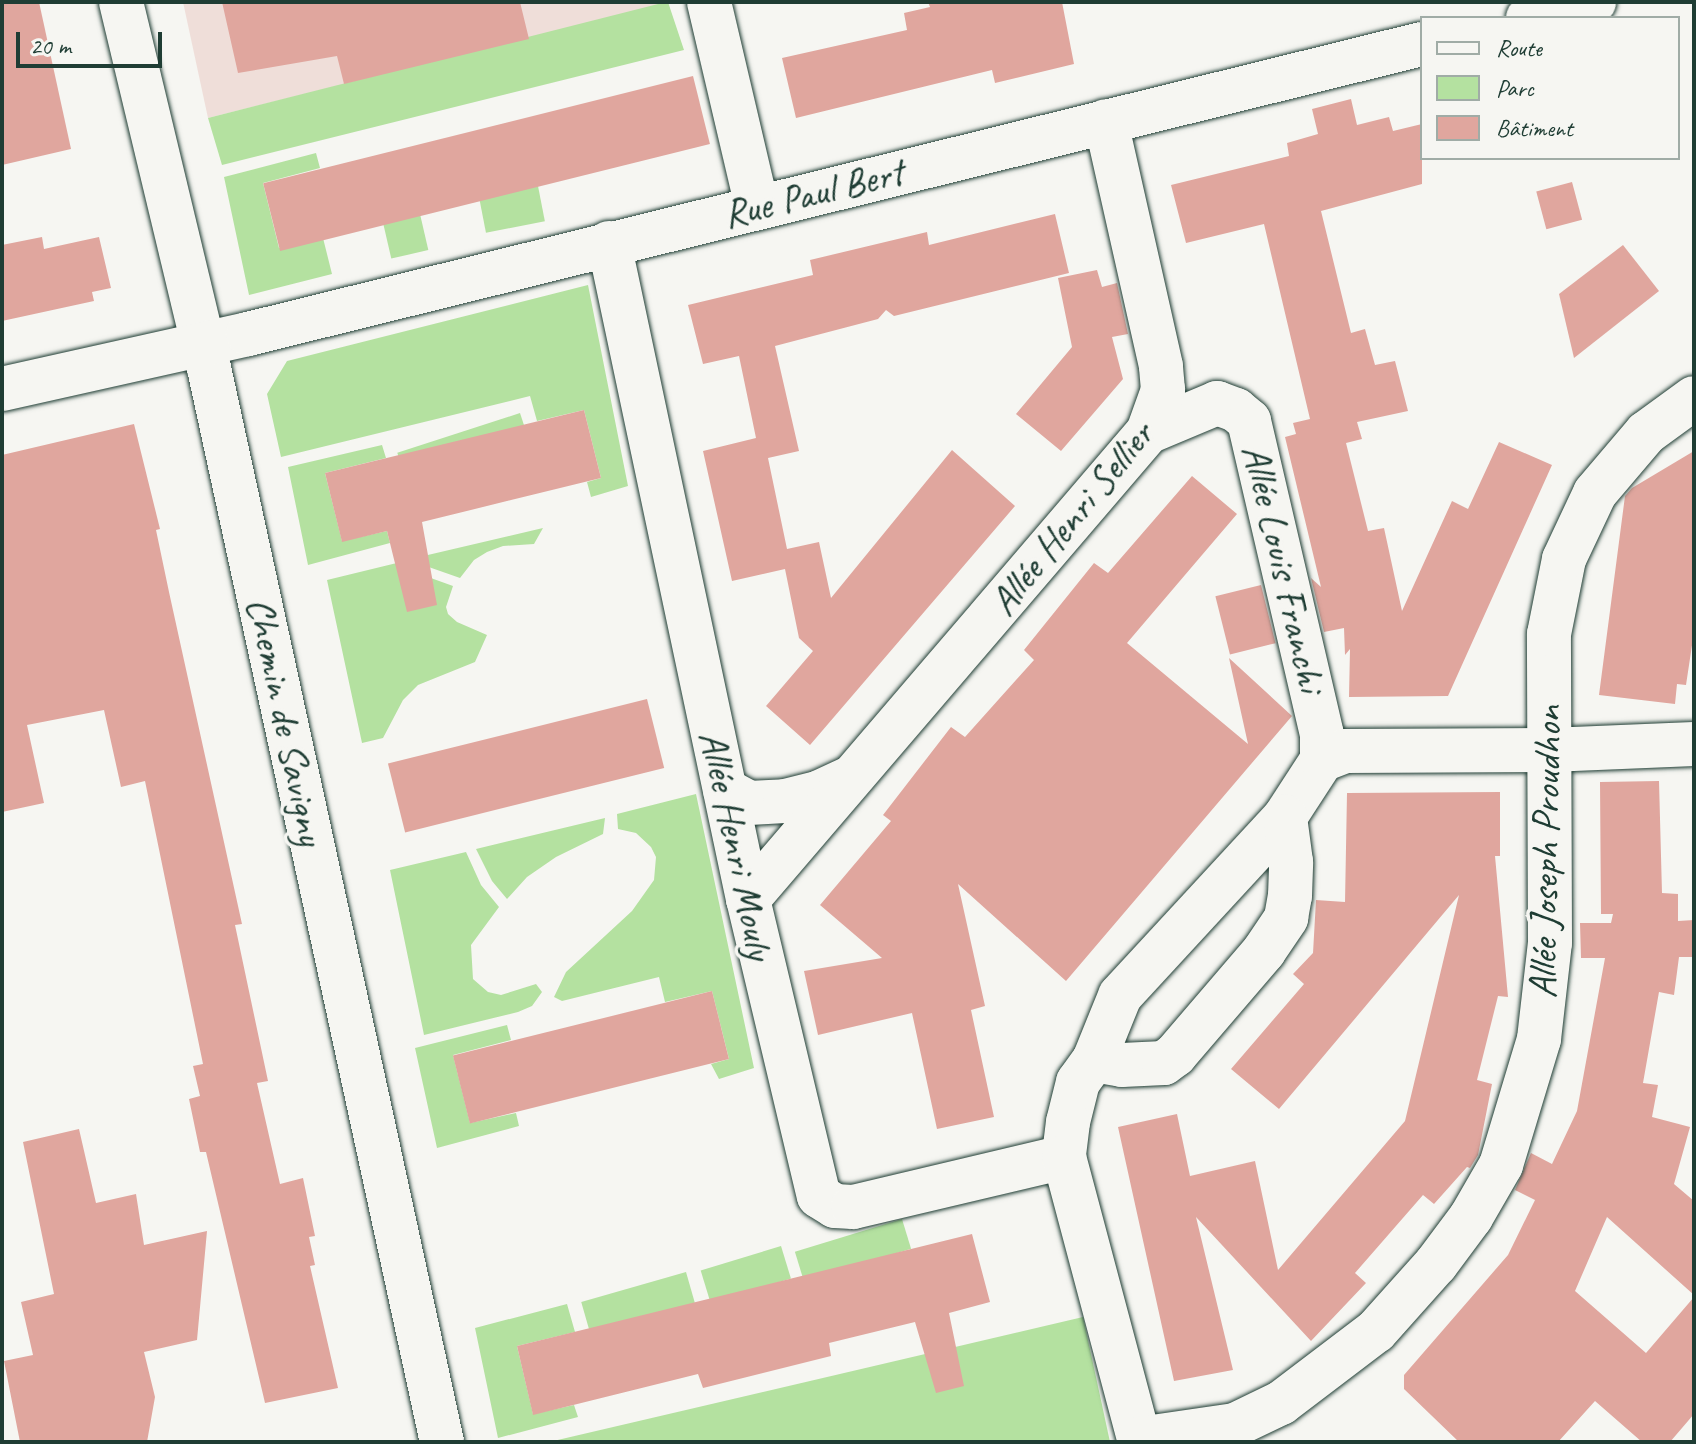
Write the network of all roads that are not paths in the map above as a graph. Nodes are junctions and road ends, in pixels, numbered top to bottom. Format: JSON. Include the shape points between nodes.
{"nodes":[{"id":1,"x":121,"y":2,"type":"edge"},
{"id":2,"x":709,"y":2,"type":"edge"},
{"id":3,"x":1594,"y":2,"type":"edge"},
{"id":4,"x":1536,"y":16,"type":"edge"},
{"id":5,"x":1420,"y":44,"type":"edge"},
{"id":6,"x":1106,"y":121,"type":"junction"},
{"id":7,"x":757,"y":207,"type":"junction"},
{"id":8,"x":609,"y":243,"type":"junction"},
{"id":9,"x":204,"y":344,"type":"junction"},
{"id":10,"x":2,"y":389,"type":"edge"},
{"id":11,"x":1694,"y":398,"type":"edge"},
{"id":12,"x":1148,"y":432,"type":"junction"},
{"id":13,"x":1694,"y":744,"type":"edge"},
{"id":14,"x":1549,"y":750,"type":"junction"},
{"id":15,"x":1322,"y":760,"type":"junction"},
{"id":16,"x":853,"y":777,"type":"junction"},
{"id":17,"x":725,"y":790,"type":"junction"},
{"id":18,"x":1285,"y":817,"type":"junction"},
{"id":19,"x":748,"y":899,"type":"junction"},
{"id":20,"x":1094,"y":1060,"type":"junction"},
{"id":21,"x":1064,"y":1157,"type":"junction"},
{"id":22,"x":1237,"y":1434,"type":"edge"},
{"id":23,"x":442,"y":1442,"type":"edge"}],
"edges":[{"from":1,"to":9,"type":"street","name":"Chemin de Savigny"},
{"from":2,"to":7,"type":"street"},
{"from":3,"to":4,"type":"street"},
{"from":5,"to":6,"type":"street","name":"Rue Paul Bert"},
{"from":6,"to":7,"type":"street","name":"Rue Paul Bert"},
{"from":6,"to":12,"type":"street","name":"Allée Henri Sellier","via":[[1161,366],[1163,390]]},
{"from":7,"to":8,"type":"street","name":"Rue Paul Bert"},
{"from":8,"to":9,"type":"street","name":"Rue Paul Bert"},
{"from":8,"to":17,"type":"street","name":"Allée Henri Mouly"},
{"from":9,"to":10,"type":"street","name":"Rue Paul Bert"},
{"from":9,"to":23,"type":"street","name":"Chemin de Savigny"},
{"from":11,"to":14,"type":"street","name":"Allée Joseph Proudhon","via":[[1646,433],[1595,493],[1564,559],[1549,634]]},
{"from":12,"to":15,"type":"street","name":"Allée Louis Franchi","via":[[1217,403],[1249,421],[1322,735]]},
{"from":12,"to":16,"type":"street","name":"Allée Henri Sellier"},
{"from":13,"to":14,"type":"street"},
{"from":14,"to":15,"type":"street","via":[[1345,751]]},
{"from":14,"to":22,"type":"street","name":"Allée Joseph Proudhon","via":[[1550,943],[1539,1039],[1501,1165],[1445,1252],[1376,1331]]},
{"from":15,"to":18,"type":"street"},
{"from":16,"to":17,"type":"street","name":"Allée Henri Sellier","via":[[785,801],[749,803]]},
{"from":16,"to":19,"type":"street","name":"Allée Henri Sellier"},
{"from":17,"to":19,"type":"street","name":"Allée Henri Mouly"},
{"from":18,"to":20,"type":"street","via":[[1120,996]]},
{"from":18,"to":20,"type":"street","via":[[1290,896],[1286,918],[1264,951],[1164,1063]]},
{"from":19,"to":21,"type":"street","name":"Allée Henri Mouly","via":[[819,1196],[835,1206],[853,1207]]},
{"from":20,"to":21,"type":"street","via":[[1078,1082]]},
{"from":21,"to":22,"type":"street","name":"Allée Joseph Proudhon","via":[[1139,1439]]}]}
